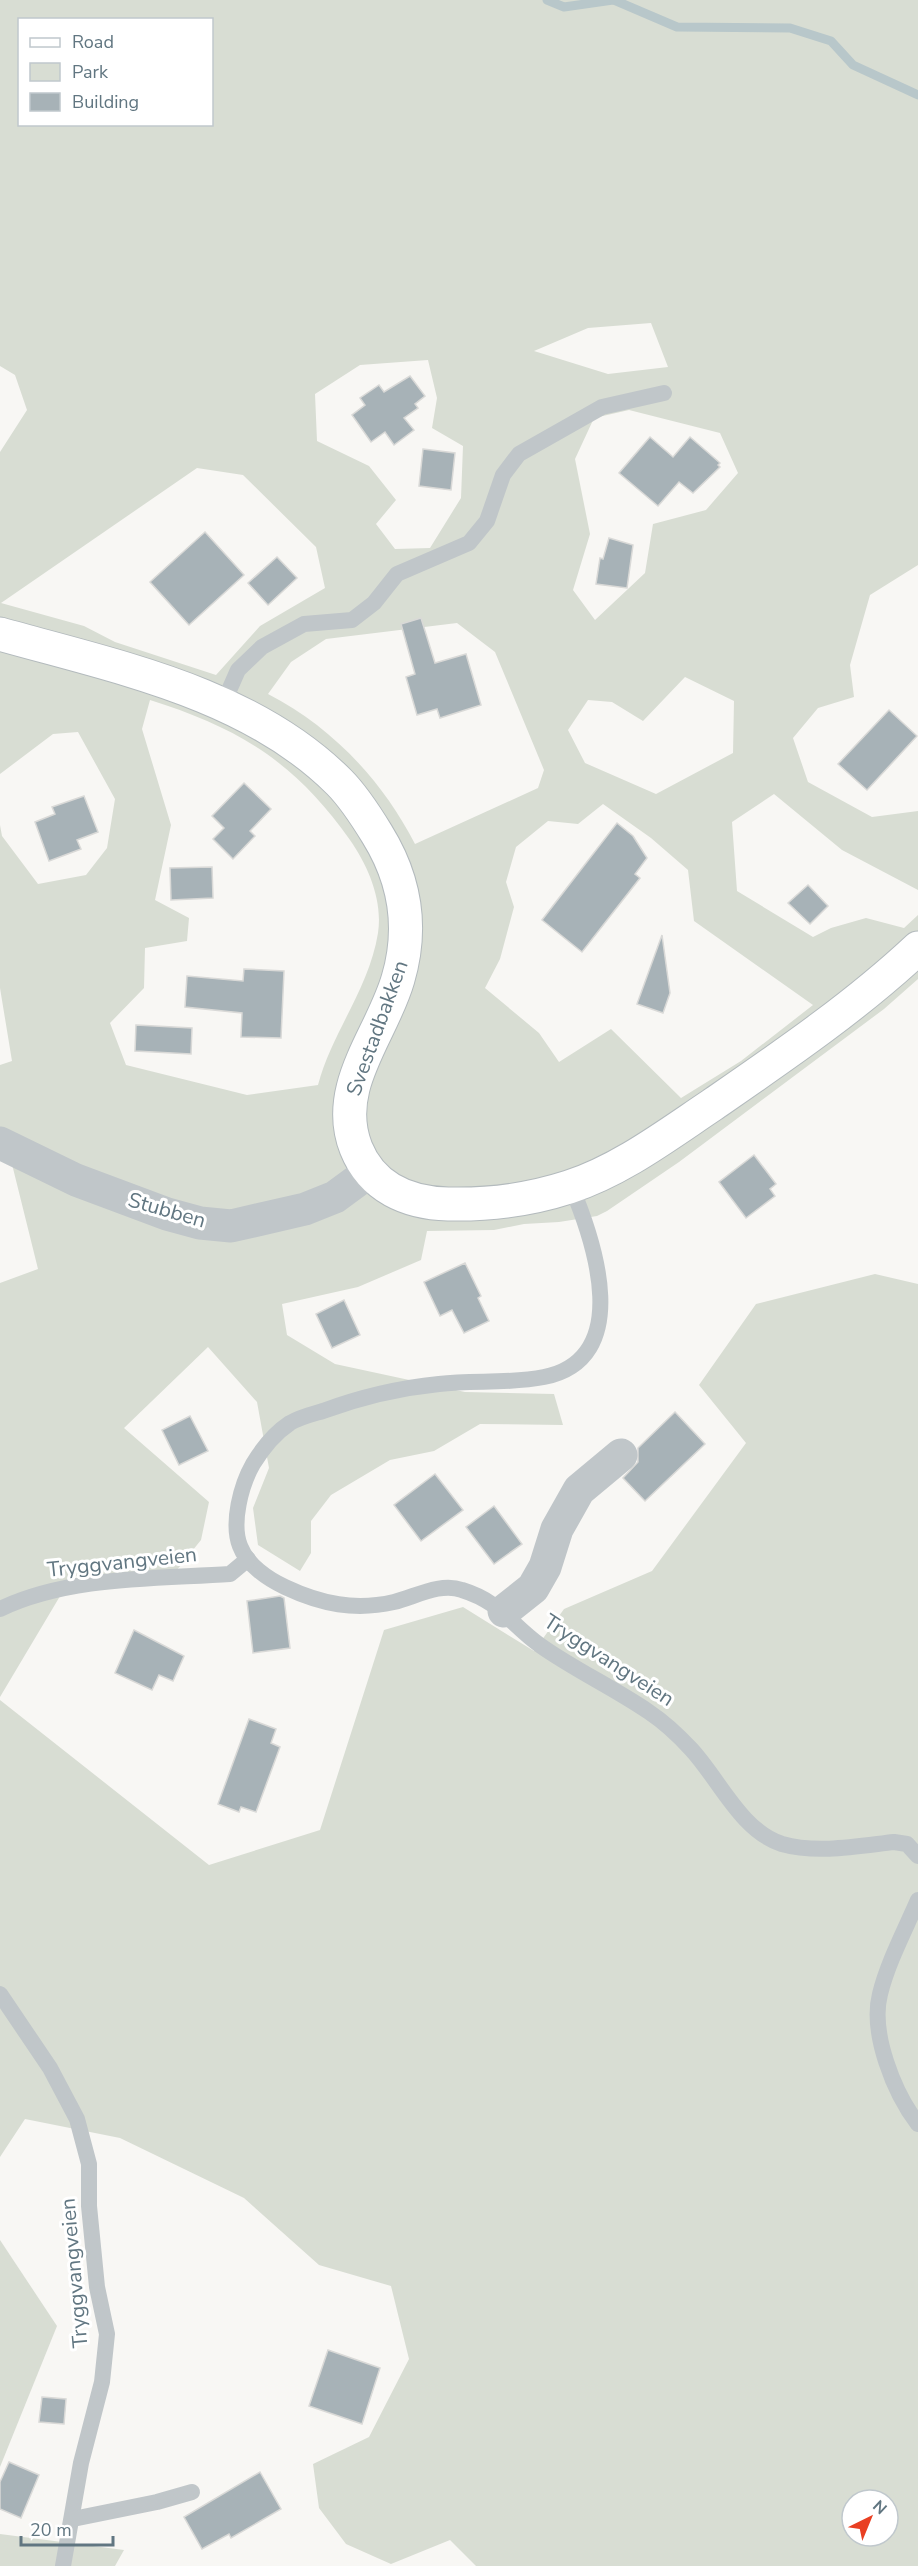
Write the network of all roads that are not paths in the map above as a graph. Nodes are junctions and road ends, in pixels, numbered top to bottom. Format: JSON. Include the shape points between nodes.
{"nodes":[{"id":1,"x":664,"y":393,"type":"dead end"},
{"id":2,"x":0,"y":634,"type":"edge"},
{"id":3,"x":223,"y":704,"type":"junction"},
{"id":4,"x":918,"y":948,"type":"edge"},
{"id":5,"x":0,"y":1143,"type":"edge"},
{"id":6,"x":369,"y":1172,"type":"junction"},
{"id":7,"x":572,"y":1186,"type":"junction"},
{"id":8,"x":621,"y":1455,"type":"dead end"},
{"id":9,"x":248,"y":1559,"type":"junction"},
{"id":10,"x":0,"y":1609,"type":"edge"},
{"id":11,"x":504,"y":1611,"type":"junction"},
{"id":12,"x":918,"y":1856,"type":"edge"},
{"id":13,"x":918,"y":1900,"type":"edge"},
{"id":14,"x":0,"y":1994,"type":"edge"},
{"id":15,"x":918,"y":2124,"type":"edge"},
{"id":16,"x":192,"y":2492,"type":"dead end"},
{"id":17,"x":73,"y":2519,"type":"junction"},
{"id":18,"x":63,"y":2566,"type":"edge"}],
"edges":[{"from":1,"to":3,"type":"lane","via":[[602,407],[519,454],[503,475],[487,521],[469,543],[397,574],[374,603],[352,620],[304,624],[262,648],[238,670]]},
{"from":2,"to":3,"type":"main road","name":"Svestadbakken","via":[[164,682]]},
{"from":3,"to":6,"type":"main road","name":"Svestadbakken","via":[[273,729],[342,784],[382,842],[401,886],[406,912],[405,949],[398,980],[354,1081],[349,1110],[357,1150]]},
{"from":4,"to":7,"type":"main road","name":"Svestadbakken","via":[[867,993],[729,1093],[662,1139]]},
{"from":5,"to":6,"type":"street","name":"Stubben","via":[[76,1180],[167,1214],[231,1226],[305,1209],[335,1197]]},
{"from":6,"to":7,"type":"main road","name":"Svestadbakken","via":[[388,1189],[429,1203],[505,1203]]},
{"from":7,"to":9,"type":"lane","name":"Tryggvangveien","via":[[586,1221],[601,1288],[598,1334],[591,1349],[568,1369],[547,1377],[505,1383],[441,1383],[368,1394],[292,1422],[267,1443],[241,1492],[237,1530],[239,1545]]},
{"from":8,"to":11,"type":"street","via":[[579,1490],[556,1529],[545,1567],[532,1588]]},
{"from":9,"to":10,"type":"lane","name":"Tryggvangveien","via":[[230,1574],[64,1588],[26,1597]]},
{"from":9,"to":11,"type":"lane","name":"Tryggvangveien","via":[[270,1580],[330,1604],[357,1607],[391,1602],[444,1587],[487,1599]]},
{"from":11,"to":12,"type":"lane","name":"Tryggvangveien","via":[[537,1643],[663,1721],[762,1833],[784,1844],[816,1848],[894,1842],[907,1844]]},
{"from":13,"to":15,"type":"lane","via":[[878,2002],[879,2027],[894,2085]]},
{"from":14,"to":17,"type":"lane","name":"Tryggvangveien","via":[[50,2068],[77,2119],[89,2164],[97,2288],[107,2334],[102,2382],[81,2463]]},
{"from":16,"to":17,"type":"lane"},
{"from":17,"to":18,"type":"lane","name":"Tryggvangveien"}]}
